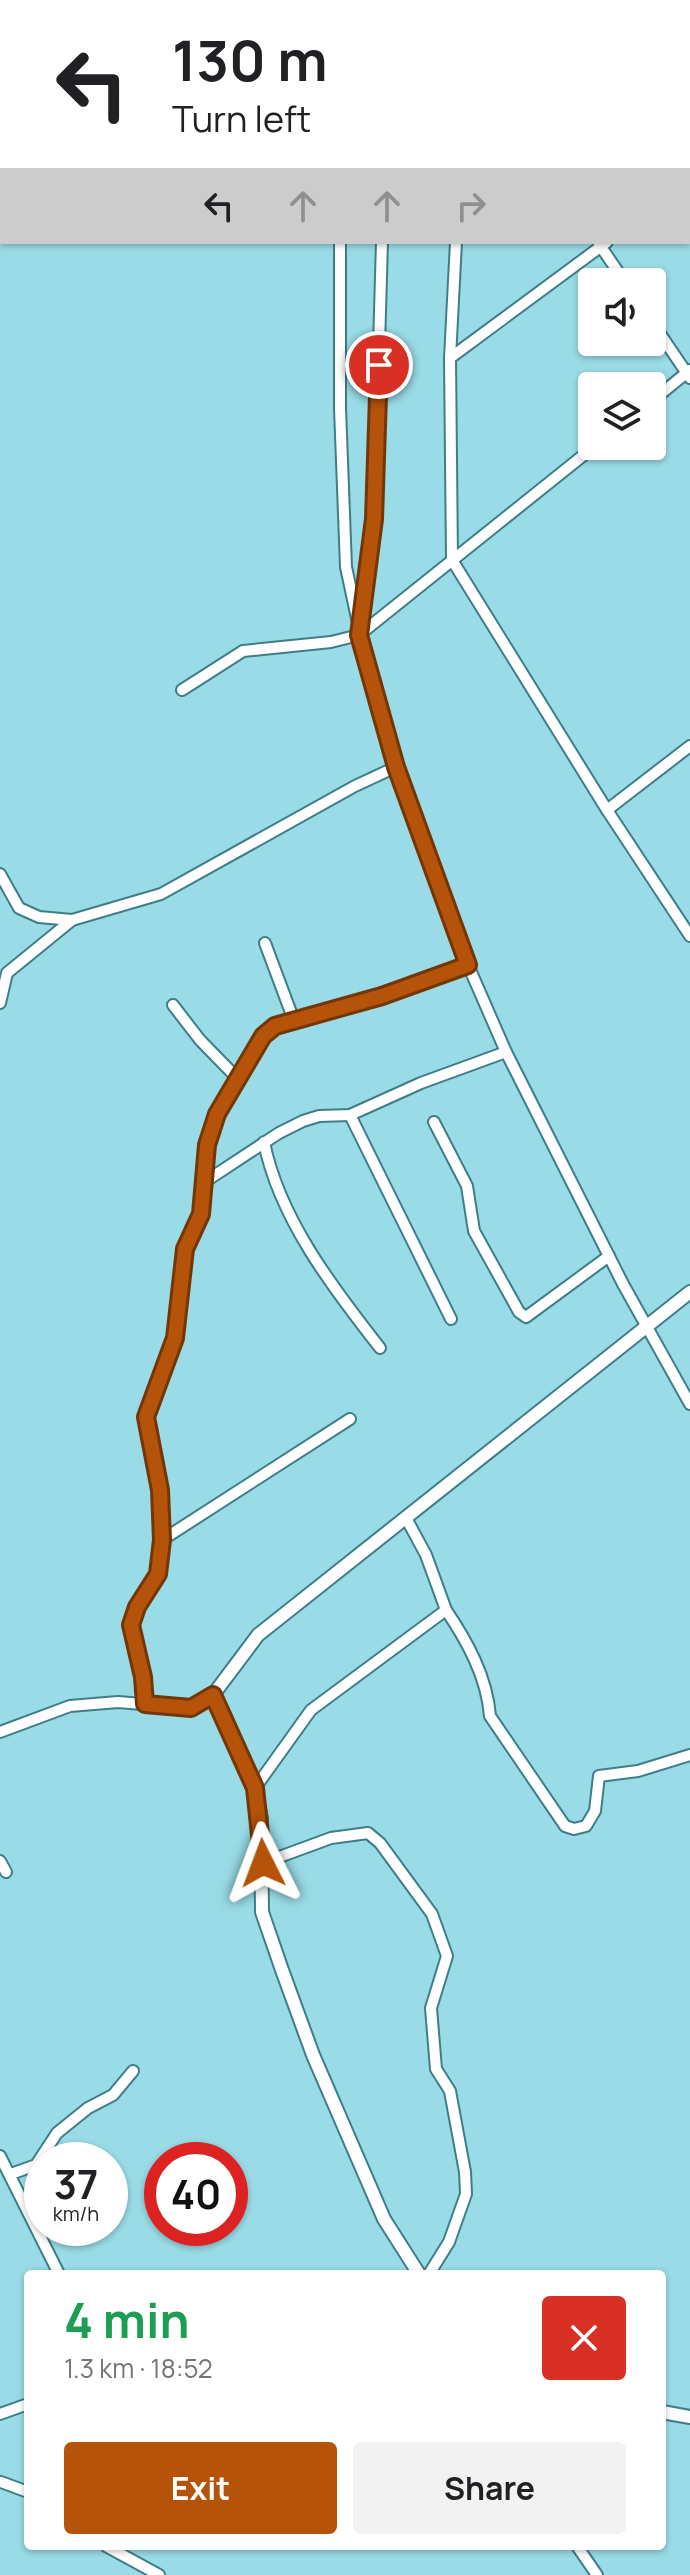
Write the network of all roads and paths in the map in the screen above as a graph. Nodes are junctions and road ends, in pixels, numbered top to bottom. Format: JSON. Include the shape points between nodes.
{"nodes":[{"id":1,"x":340,"y":244,"type":"edge"},
{"id":2,"x":382,"y":244,"type":"edge"},
{"id":3,"x":456,"y":244,"type":"edge"},
{"id":4,"x":602,"y":244,"type":"edge"},
{"id":5,"x":617,"y":268,"type":"edge"},
{"id":6,"x":666,"y":342,"type":"edge"},
{"id":7,"x":450,"y":358,"type":"junction"},
{"id":8,"x":689,"y":374,"type":"edge"},
{"id":9,"x":666,"y":391,"type":"edge"},
{"id":10,"x":578,"y":460,"type":"edge"},
{"id":11,"x":452,"y":560,"type":"junction"},
{"id":12,"x":359,"y":631,"type":"junction"},
{"id":13,"x":182,"y":690,"type":"dead end"},
{"id":14,"x":690,"y":746,"type":"edge"},
{"id":15,"x":396,"y":767,"type":"junction"},
{"id":16,"x":607,"y":810,"type":"junction"},
{"id":17,"x":0,"y":874,"type":"edge"},
{"id":18,"x":72,"y":920,"type":"junction"},
{"id":19,"x":690,"y":936,"type":"edge"},
{"id":20,"x":265,"y":943,"type":"dead end"},
{"id":21,"x":468,"y":965,"type":"junction"},
{"id":22,"x":0,"y":1003,"type":"edge"},
{"id":23,"x":173,"y":1005,"type":"dead end"},
{"id":24,"x":293,"y":1018,"type":"junction"},
{"id":25,"x":506,"y":1052,"type":"junction"},
{"id":26,"x":237,"y":1078,"type":"junction"},
{"id":27,"x":350,"y":1115,"type":"junction"},
{"id":28,"x":434,"y":1122,"type":"dead end"},
{"id":29,"x":264,"y":1142,"type":"junction"},
{"id":30,"x":206,"y":1181,"type":"junction"},
{"id":31,"x":609,"y":1256,"type":"junction"},
{"id":32,"x":690,"y":1292,"type":"edge"},
{"id":33,"x":451,"y":1319,"type":"dead end"},
{"id":34,"x":646,"y":1329,"type":"junction"},
{"id":35,"x":380,"y":1348,"type":"dead end"},
{"id":36,"x":690,"y":1404,"type":"edge"},
{"id":37,"x":350,"y":1419,"type":"dead end"},
{"id":38,"x":406,"y":1518,"type":"junction"},
{"id":39,"x":162,"y":1540,"type":"junction"},
{"id":40,"x":446,"y":1610,"type":"junction"},
{"id":41,"x":213,"y":1695,"type":"junction"},
{"id":42,"x":145,"y":1704,"type":"junction"},
{"id":43,"x":0,"y":1732,"type":"edge"},
{"id":44,"x":690,"y":1755,"type":"edge"},
{"id":45,"x":255,"y":1788,"type":"junction"},
{"id":46,"x":0,"y":1861,"type":"edge"},
{"id":47,"x":263,"y":1863,"type":"junction"},
{"id":48,"x":6,"y":1872,"type":"dead end"},
{"id":49,"x":133,"y":2071,"type":"dead end"},
{"id":50,"x":0,"y":2156,"type":"edge"},
{"id":51,"x":11,"y":2174,"type":"junction"},
{"id":52,"x":57,"y":2270,"type":"edge"},
{"id":53,"x":416,"y":2270,"type":"edge"},
{"id":54,"x":432,"y":2270,"type":"edge"},
{"id":55,"x":24,"y":2405,"type":"edge"},
{"id":56,"x":666,"y":2413,"type":"edge"},
{"id":57,"x":0,"y":2414,"type":"edge"},
{"id":58,"x":690,"y":2417,"type":"edge"},
{"id":59,"x":1,"y":2482,"type":"edge"},
{"id":60,"x":24,"y":2491,"type":"edge"},
{"id":61,"x":113,"y":2550,"type":"edge"},
{"id":62,"x":580,"y":2550,"type":"edge"},
{"id":63,"x":159,"y":2575,"type":"edge"},
{"id":64,"x":597,"y":2575,"type":"edge"}],
"edges":[{"from":1,"to":12,"type":"street","via":[[346,567]]},
{"from":2,"to":12,"type":"street","via":[[374,519]]},
{"from":3,"to":7,"type":"street"},
{"from":4,"to":5,"type":"street"},
{"from":4,"to":7,"type":"street"},
{"from":6,"to":8,"type":"street"},
{"from":7,"to":11,"type":"street"},
{"from":8,"to":9,"type":"street"},
{"from":10,"to":11,"type":"street"},
{"from":11,"to":12,"type":"street"},
{"from":11,"to":16,"type":"street"},
{"from":12,"to":13,"type":"street","via":[[331,642],[243,651]]},
{"from":12,"to":15,"type":"street"},
{"from":14,"to":16,"type":"street"},
{"from":15,"to":18,"type":"street","via":[[161,894]]},
{"from":15,"to":21,"type":"street"},
{"from":16,"to":19,"type":"street"},
{"from":17,"to":18,"type":"street","via":[[19,908],[39,917]]},
{"from":18,"to":22,"type":"street","via":[[7,973]]},
{"from":20,"to":24,"type":"street"},
{"from":21,"to":24,"type":"street","via":[[382,996]]},
{"from":21,"to":25,"type":"street"},
{"from":23,"to":26,"type":"street"},
{"from":24,"to":26,"type":"street","via":[[263,1036]]},
{"from":25,"to":27,"type":"street"},
{"from":25,"to":31,"type":"street"},
{"from":26,"to":30,"type":"street","via":[[207,1145]]},
{"from":27,"to":29,"type":"street","via":[[311,1119]]},
{"from":27,"to":33,"type":"street"},
{"from":28,"to":31,"type":"street","via":[[467,1186],[474,1231],[519,1312],[531,1317]]},
{"from":29,"to":30,"type":"street"},
{"from":29,"to":35,"type":"street","via":[[270,1175],[286,1205],[345,1304]]},
{"from":30,"to":39,"type":"street","via":[[201,1214],[185,1249],[175,1338],[146,1417],[160,1490]]},
{"from":31,"to":34,"type":"street"},
{"from":32,"to":34,"type":"street"},
{"from":34,"to":36,"type":"street"},
{"from":34,"to":38,"type":"street"},
{"from":37,"to":39,"type":"street"},
{"from":38,"to":40,"type":"street"},
{"from":38,"to":41,"type":"street","via":[[258,1635]]},
{"from":39,"to":42,"type":"street","via":[[158,1574],[131,1625]]},
{"from":40,"to":44,"type":"street","via":[[475,1662],[490,1716],[565,1826],[586,1826],[595,1811],[599,1776]]},
{"from":40,"to":45,"type":"street","via":[[311,1710]]},
{"from":41,"to":42,"type":"street","via":[[191,1708]]},
{"from":41,"to":45,"type":"street"},
{"from":42,"to":43,"type":"street","via":[[70,1706]]},
{"from":45,"to":47,"type":"street"},
{"from":46,"to":48,"type":"street"},
{"from":47,"to":53,"type":"street","via":[[262,1912],[313,2055],[384,2219]]},
{"from":47,"to":54,"type":"street","via":[[331,1838],[372,1835],[437,1924],[447,1956],[431,2008],[436,2069],[450,2091],[466,2194],[449,2242]]},
{"from":49,"to":51,"type":"street","via":[[113,2095],[57,2133],[36,2165]]},
{"from":50,"to":51,"type":"street"},
{"from":51,"to":52,"type":"street"},
{"from":55,"to":57,"type":"street"},
{"from":56,"to":58,"type":"street"},
{"from":59,"to":60,"type":"street"},
{"from":61,"to":63,"type":"street"},
{"from":62,"to":64,"type":"street"}]}
